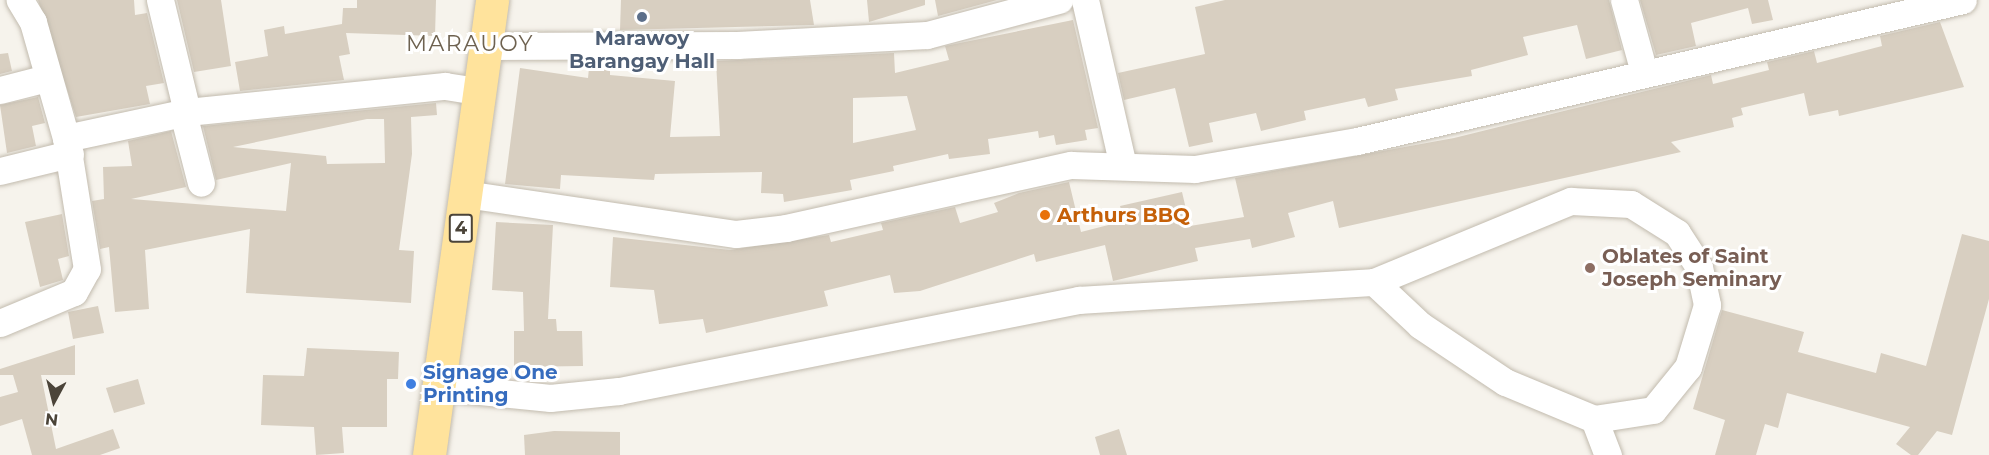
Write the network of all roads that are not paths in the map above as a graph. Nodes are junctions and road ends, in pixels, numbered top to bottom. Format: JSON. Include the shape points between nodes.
{"nodes":[{"id":1,"x":20,"y":0,"type":"edge"},
{"id":2,"x":160,"y":0,"type":"edge"},
{"id":3,"x":492,"y":0,"type":"edge"},
{"id":4,"x":1059,"y":0,"type":"edge"},
{"id":5,"x":1085,"y":0,"type":"edge"},
{"id":6,"x":1624,"y":0,"type":"edge"},
{"id":7,"x":1963,"y":0,"type":"edge"},
{"id":8,"x":485,"y":46,"type":"junction"},
{"id":9,"x":1644,"y":72,"type":"junction"},
{"id":10,"x":46,"y":78,"type":"junction"},
{"id":11,"x":0,"y":90,"type":"edge"},
{"id":12,"x":478,"y":91,"type":"junction"},
{"id":13,"x":185,"y":112,"type":"junction"},
{"id":14,"x":68,"y":146,"type":"junction"},
{"id":15,"x":1123,"y":166,"type":"junction"},
{"id":16,"x":0,"y":171,"type":"edge"},
{"id":17,"x":201,"y":183,"type":"dead end"},
{"id":18,"x":465,"y":194,"type":"junction"},
{"id":19,"x":1374,"y":282,"type":"junction"},
{"id":20,"x":0,"y":323,"type":"edge"},
{"id":21,"x":440,"y":387,"type":"junction"},
{"id":22,"x":1594,"y":419,"type":"junction"},
{"id":23,"x":429,"y":455,"type":"edge"},
{"id":24,"x":1608,"y":455,"type":"edge"}],
"edges":[{"from":1,"to":10,"type":"street","via":[[33,22]]},
{"from":2,"to":13,"type":"street"},
{"from":3,"to":8,"type":"main road","number":"4"},
{"from":4,"to":8,"type":"street","via":[[927,35],[737,45]]},
{"from":5,"to":15,"type":"street"},
{"from":6,"to":9,"type":"street"},
{"from":7,"to":9,"type":"street"},
{"from":8,"to":12,"type":"main road","number":"4"},
{"from":9,"to":15,"type":"street","via":[[1357,141],[1195,169]]},
{"from":10,"to":11,"type":"street"},
{"from":10,"to":14,"type":"street"},
{"from":12,"to":13,"type":"street","via":[[445,86]]},
{"from":12,"to":18,"type":"main road","number":"4"},
{"from":13,"to":14,"type":"street"},
{"from":13,"to":17,"type":"street"},
{"from":14,"to":16,"type":"street"},
{"from":14,"to":20,"type":"street","via":[[88,248],[83,282],[74,292]]},
{"from":15,"to":18,"type":"street","via":[[1071,165],[786,228],[736,234]]},
{"from":18,"to":21,"type":"main road","number":"4"},
{"from":19,"to":21,"type":"street","via":[[1079,300],[619,391],[550,398]]},
{"from":19,"to":22,"type":"street","via":[[1420,325],[1505,382]]},
{"from":19,"to":22,"type":"street","via":[[1571,201],[1631,204],[1677,233],[1699,267],[1707,305],[1688,367],[1653,410]]},
{"from":21,"to":23,"type":"main road","number":"4"},
{"from":22,"to":24,"type":"street"}]}
